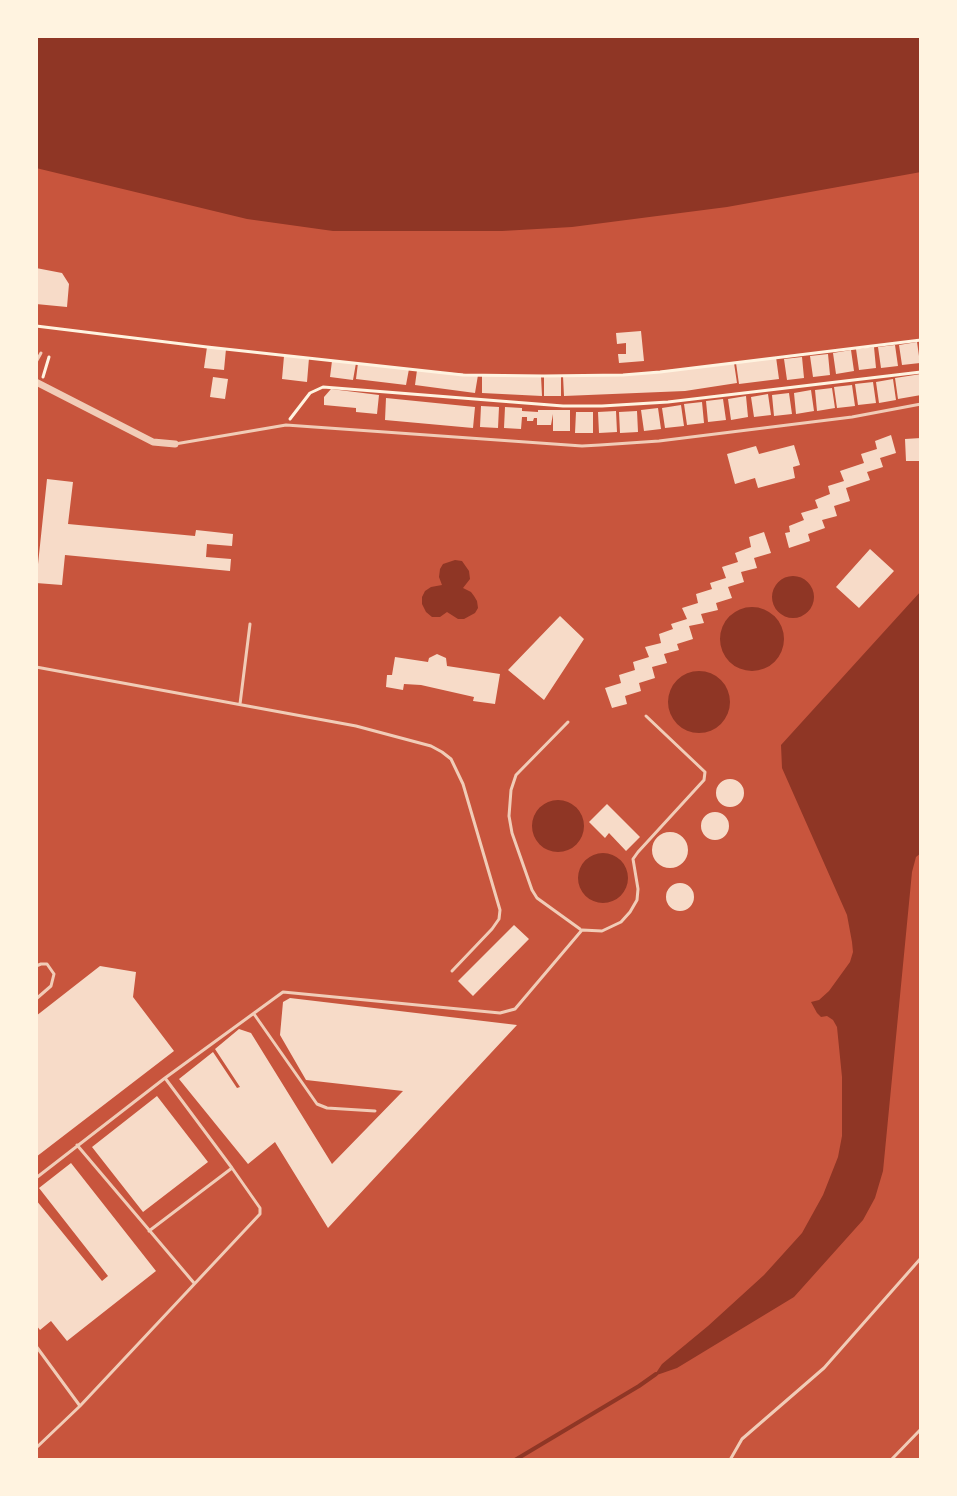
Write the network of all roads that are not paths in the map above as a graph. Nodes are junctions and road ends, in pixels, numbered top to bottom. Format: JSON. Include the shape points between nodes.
{"nodes":[{"id":1,"x":41,"y":353,"type":"dead end"},
{"id":2,"x":36,"y":362,"type":"edge"},
{"id":3,"x":38,"y":383,"type":"edge"},
{"id":4,"x":921,"y":404,"type":"edge"},
{"id":5,"x":175,"y":444,"type":"joint"},
{"id":6,"x":250,"y":624,"type":"dead end"},
{"id":7,"x":36,"y":667,"type":"edge"},
{"id":8,"x":240,"y":704,"type":"junction"},
{"id":9,"x":646,"y":716,"type":"dead end"},
{"id":10,"x":568,"y":722,"type":"dead end"},
{"id":11,"x":582,"y":930,"type":"junction"},
{"id":12,"x":36,"y":966,"type":"edge"},
{"id":13,"x":452,"y":971,"type":"dead end"},
{"id":14,"x":36,"y":999,"type":"edge"},
{"id":15,"x":254,"y":1014,"type":"junction"},
{"id":16,"x":165,"y":1078,"type":"junction"},
{"id":17,"x":375,"y":1111,"type":"dead end"},
{"id":18,"x":77,"y":1145,"type":"junction"},
{"id":19,"x":232,"y":1168,"type":"junction"},
{"id":20,"x":36,"y":1178,"type":"edge"},
{"id":21,"x":149,"y":1231,"type":"junction"},
{"id":22,"x":921,"y":1258,"type":"edge"},
{"id":23,"x":194,"y":1284,"type":"junction"},
{"id":24,"x":36,"y":1346,"type":"edge"},
{"id":25,"x":80,"y":1406,"type":"junction"},
{"id":26,"x":921,"y":1429,"type":"edge"},
{"id":27,"x":36,"y":1448,"type":"edge"},
{"id":28,"x":730,"y":1460,"type":"edge"},
{"id":29,"x":891,"y":1460,"type":"edge"}],
"edges":[{"from":1,"to":2,"type":"lane"},
{"from":3,"to":5,"type":"street","via":[[153,442]]},
{"from":4,"to":5,"type":"lane","via":[[659,441],[582,446],[286,425]]},
{"from":6,"to":8,"type":"lane"},
{"from":7,"to":8,"type":"lane"},
{"from":8,"to":13,"type":"lane","via":[[356,726],[431,746],[451,759],[500,910],[492,929]]},
{"from":9,"to":11,"type":"lane","via":[[705,772],[705,778],[633,859],[638,889],[630,912],[602,931]]},
{"from":10,"to":11,"type":"lane","via":[[516,775],[509,816],[537,898]]},
{"from":11,"to":15,"type":"lane","via":[[521,1003],[507,1012],[289,991]]},
{"from":12,"to":14,"type":"lane","via":[[47,964],[54,974],[51,986]]},
{"from":15,"to":16,"type":"lane"},
{"from":15,"to":17,"type":"lane","via":[[317,1104]]},
{"from":16,"to":18,"type":"lane"},
{"from":16,"to":19,"type":"lane"},
{"from":18,"to":20,"type":"lane"},
{"from":18,"to":21,"type":"lane"},
{"from":19,"to":21,"type":"lane"},
{"from":19,"to":23,"type":"lane","via":[[260,1214]]},
{"from":21,"to":23,"type":"lane"},
{"from":22,"to":28,"type":"lane","via":[[824,1368],[742,1439]]},
{"from":23,"to":25,"type":"lane"},
{"from":24,"to":25,"type":"lane"},
{"from":25,"to":27,"type":"lane"},
{"from":26,"to":29,"type":"lane"}]}
